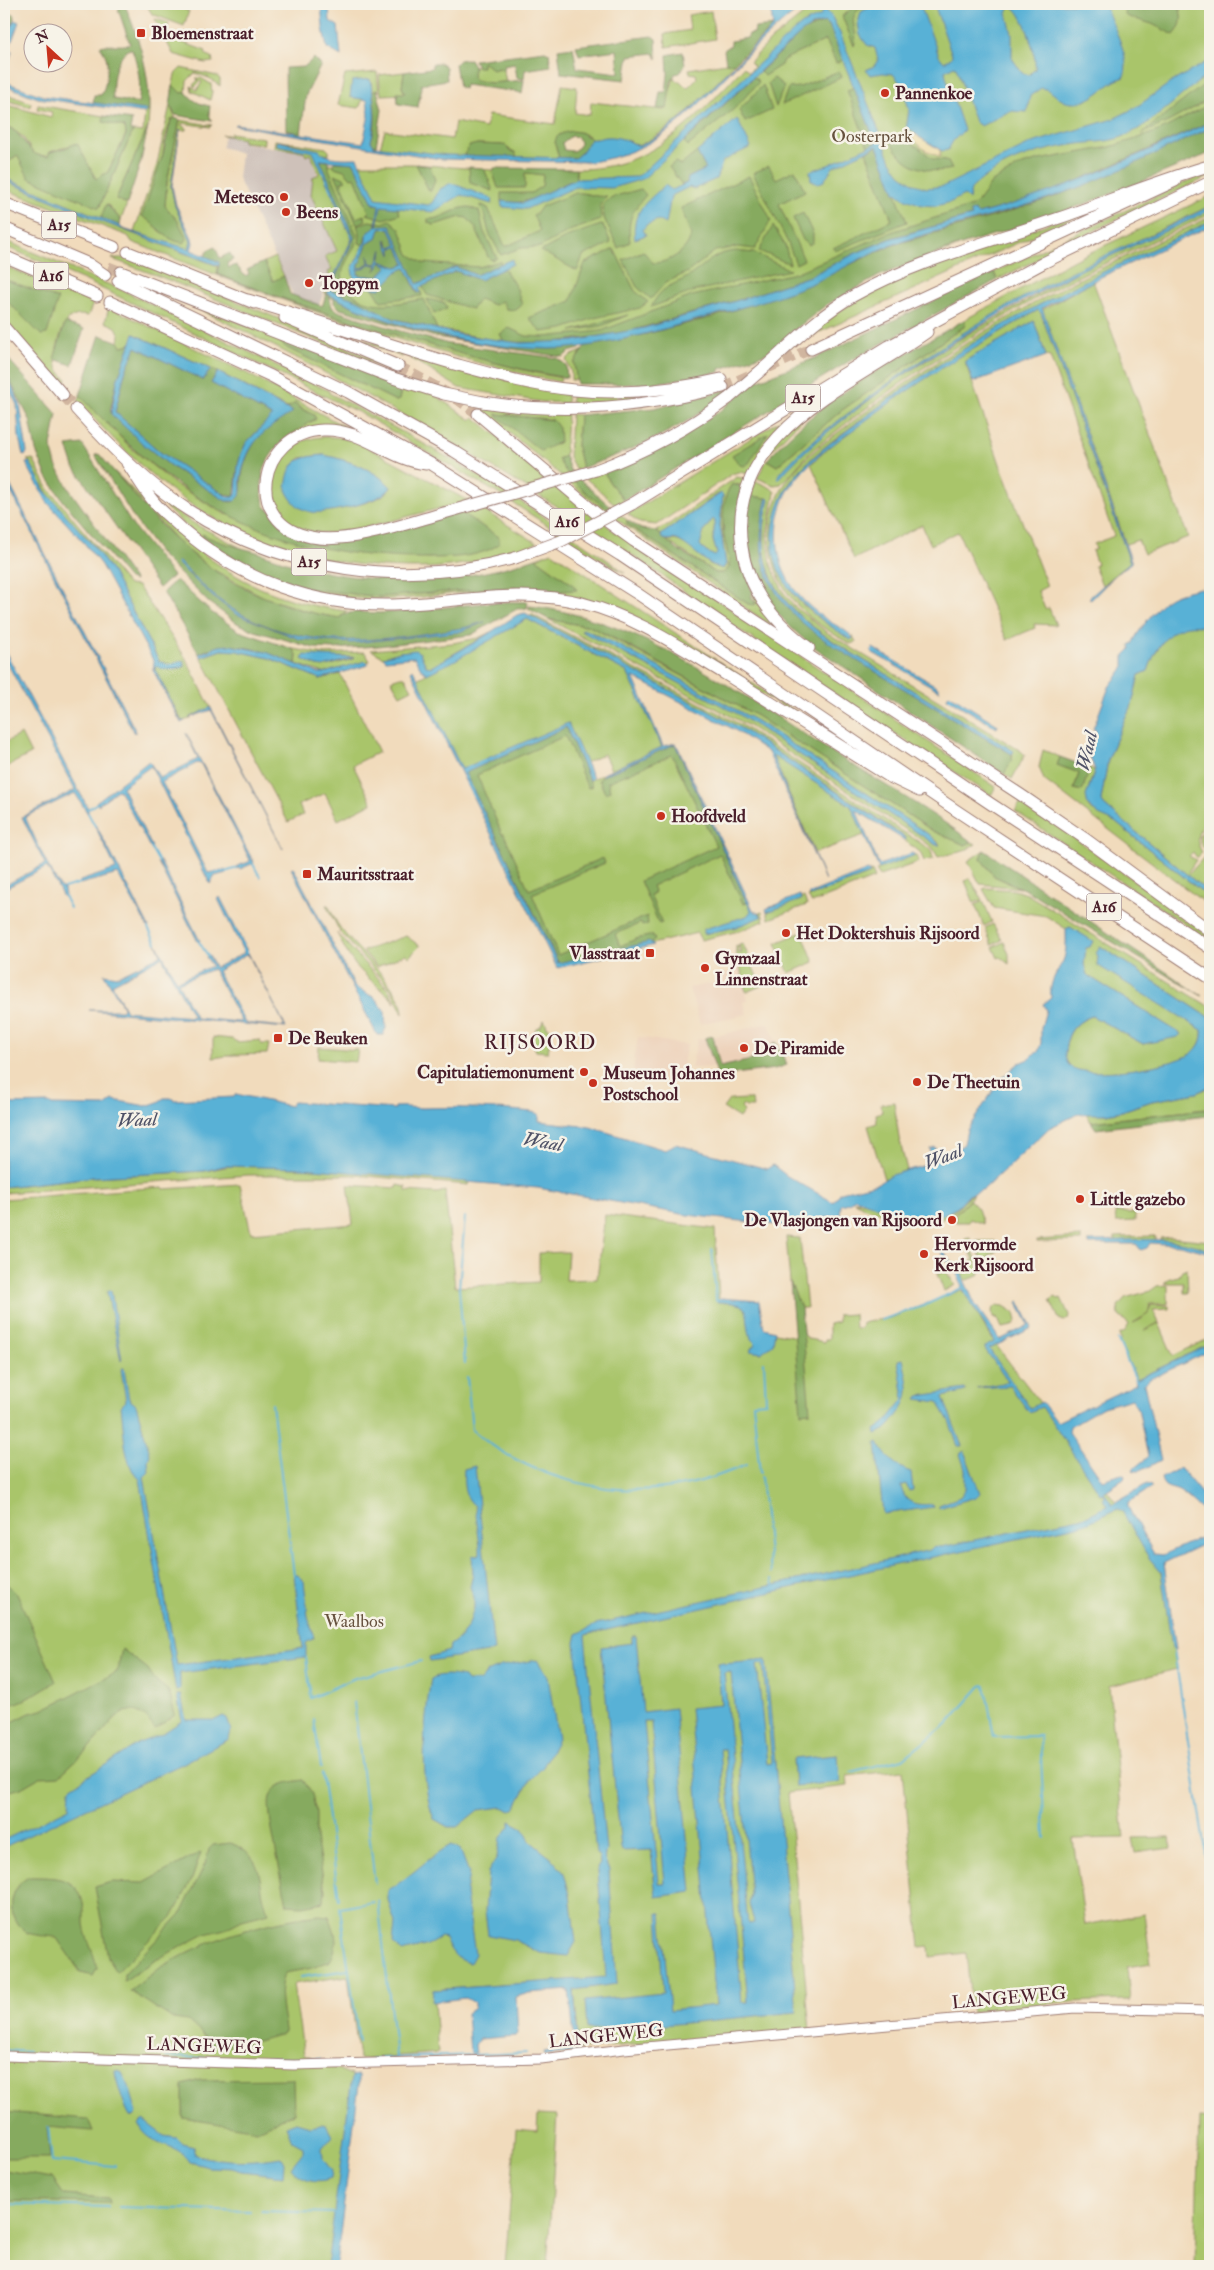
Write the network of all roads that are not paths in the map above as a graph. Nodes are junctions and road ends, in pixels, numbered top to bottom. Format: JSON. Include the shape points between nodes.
{"nodes":[{"id":1,"x":1208,"y":166,"type":"edge"},
{"id":2,"x":1210,"y":182,"type":"edge"},
{"id":3,"x":4,"y":203,"type":"edge"},
{"id":4,"x":4,"y":228,"type":"edge"},
{"id":5,"x":114,"y":247,"type":"dead end"},
{"id":6,"x":128,"y":252,"type":"dead end"},
{"id":7,"x":4,"y":256,"type":"edge"},
{"id":8,"x":106,"y":271,"type":"tunnel mouth"},
{"id":9,"x":97,"y":296,"type":"dead end"},
{"id":10,"x":978,"y":297,"type":"junction"},
{"id":11,"x":248,"y":300,"type":"junction"},
{"id":12,"x":110,"y":302,"type":"dead end"},
{"id":13,"x":4,"y":326,"type":"edge"},
{"id":14,"x":811,"y":349,"type":"tunnel mouth"},
{"id":15,"x":398,"y":366,"type":"tunnel mouth"},
{"id":16,"x":63,"y":395,"type":"tunnel mouth"},
{"id":17,"x":76,"y":409,"type":"tunnel mouth"},
{"id":18,"x":478,"y":414,"type":"tunnel mouth"},
{"id":19,"x":127,"y":463,"type":"junction"},
{"id":20,"x":433,"y":464,"type":"junction"},
{"id":21,"x":849,"y":682,"type":"junction"},
{"id":22,"x":957,"y":811,"type":"junction"},
{"id":23,"x":1210,"y":931,"type":"edge"},
{"id":24,"x":1210,"y":948,"type":"edge"},
{"id":25,"x":1210,"y":978,"type":"edge"},
{"id":26,"x":1210,"y":2011,"type":"edge"},
{"id":27,"x":4,"y":2056,"type":"edge"}],
"edges":[{"from":1,"to":14,"type":"highway","number":"A15"},
{"from":1,"to":20,"type":"highway","number":"A15","bridge":true,"via":[[906,271],[852,297],[689,427],[596,470],[360,535],[317,538],[298,534],[284,526],[270,507],[265,492],[267,471],[279,450],[299,436],[319,430],[348,433],[411,462]]},
{"from":2,"to":10,"type":"highway","number":"A15"},
{"from":3,"to":5,"type":"highway","number":"A15"},
{"from":4,"to":8,"type":"highway","number":"A16"},
{"from":6,"to":11,"type":"highway"},
{"from":7,"to":9,"type":"highway","number":"A16"},
{"from":10,"to":19,"type":"highway","number":"A15","bridge":true,"via":[[889,346],[632,504],[561,541],[515,558],[467,569],[408,573],[352,570],[305,561],[257,546],[219,528],[164,493]]},
{"from":10,"to":21,"type":"highway","number":"A16","via":[[804,413],[773,441],[751,477],[742,508],[741,541],[749,576],[757,593],[780,624]]},
{"from":11,"to":15,"type":"highway"},
{"from":11,"to":24,"type":"highway","number":"A16","bridge":true,"via":[[453,364],[562,389],[659,390],[722,383],[654,403],[577,410],[483,402],[393,378],[119,276],[315,375],[454,451],[620,555]]},
{"from":12,"to":20,"type":"highway","number":"A16","via":[[271,376]]},
{"from":13,"to":16,"type":"highway"},
{"from":17,"to":19,"type":"highway","number":"A15"},
{"from":18,"to":21,"type":"highway","number":"A16","via":[[634,541]]},
{"from":19,"to":22,"type":"highway","number":"A16","via":[[154,503],[203,547],[269,584],[298,594],[361,604],[392,605],[519,595],[581,602],[632,621],[677,645],[890,777]]},
{"from":20,"to":22,"type":"highway","number":"A16","via":[[638,594]]},
{"from":21,"to":23,"type":"highway","number":"A16","via":[[1003,782]]},
{"from":22,"to":25,"type":"highway","number":"A16"},
{"from":26,"to":27,"type":"main road","name":"LANGEWEG","via":[[1075,2008],[541,2059],[294,2065]]}]}
